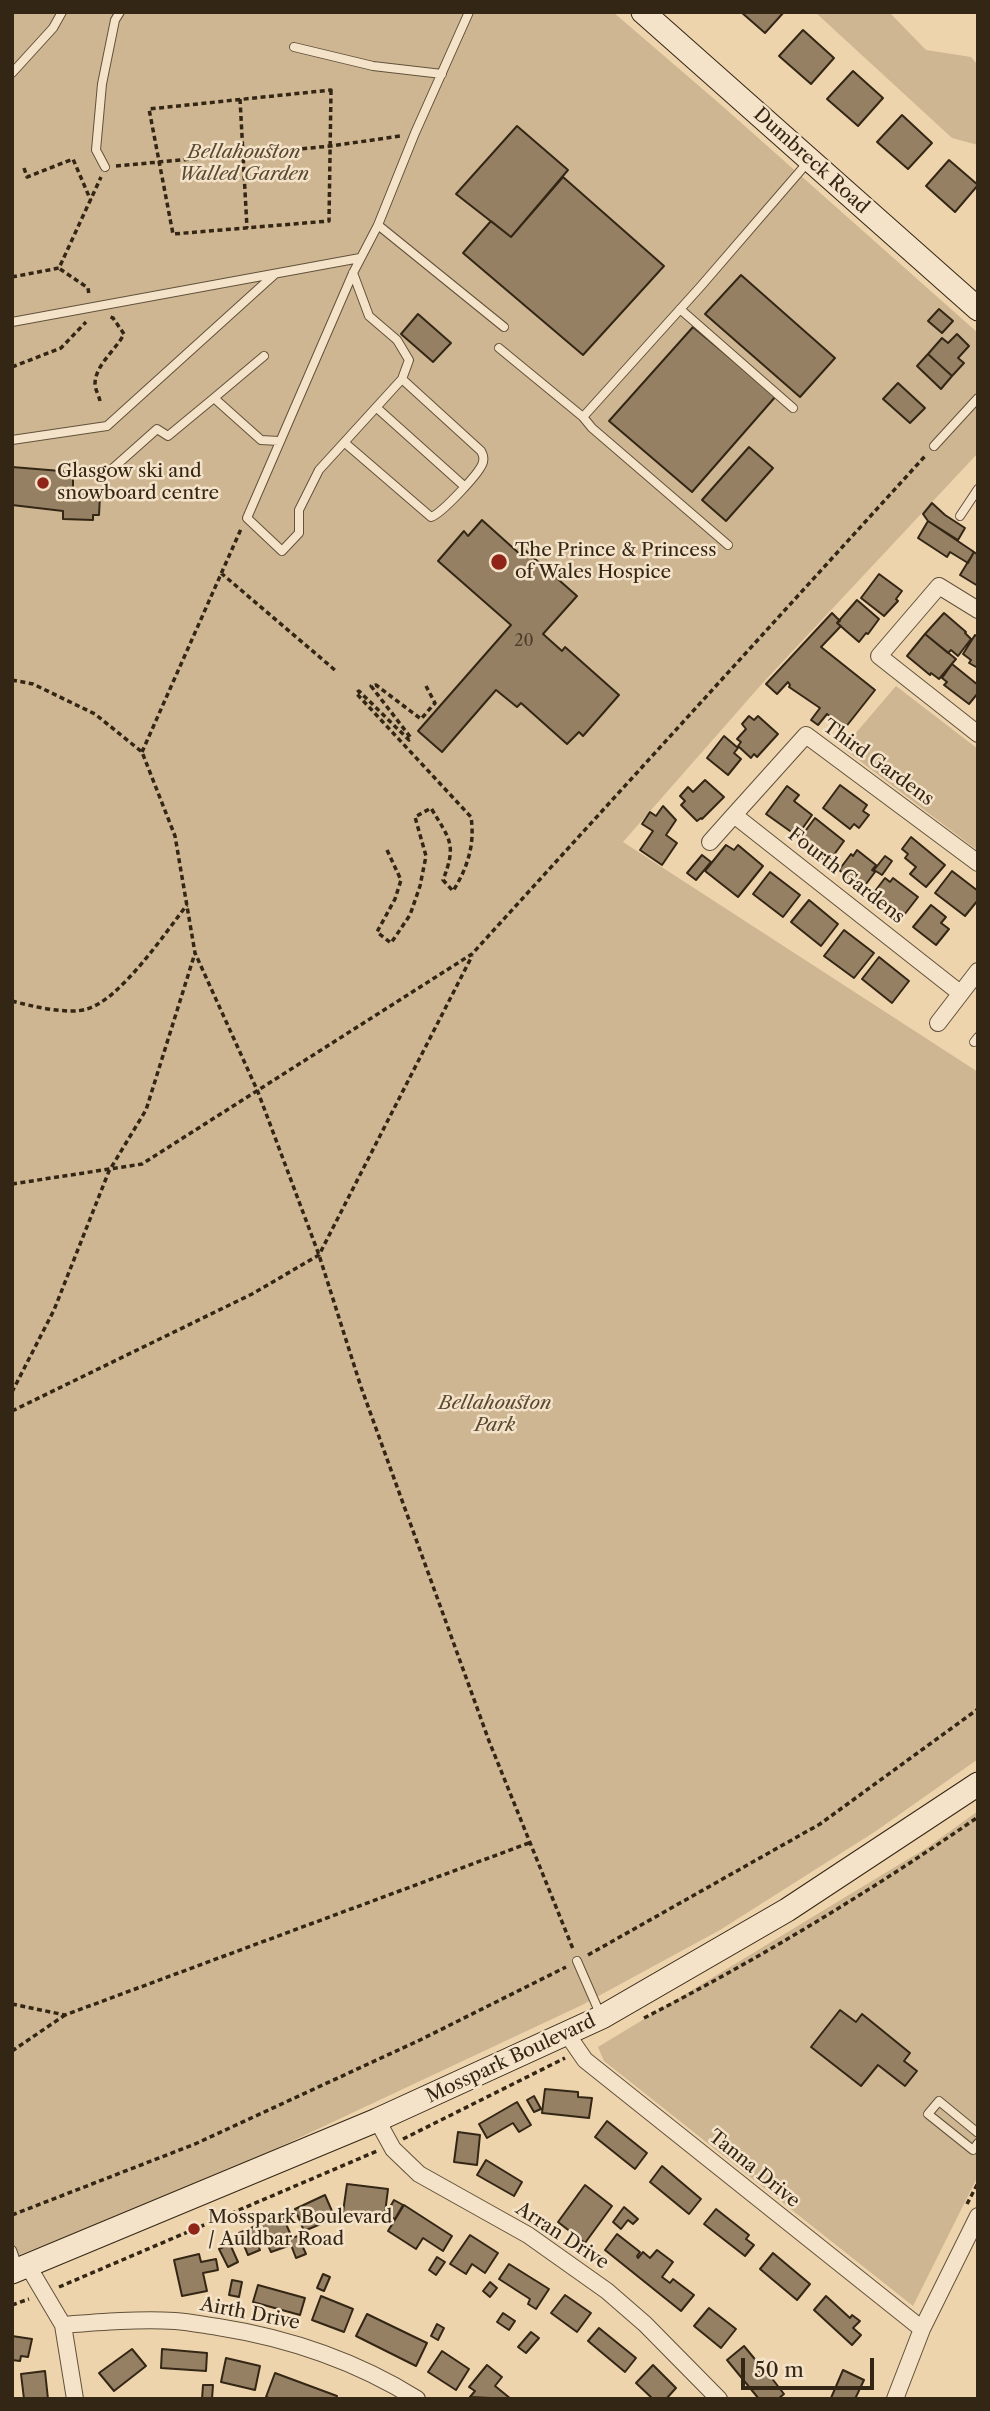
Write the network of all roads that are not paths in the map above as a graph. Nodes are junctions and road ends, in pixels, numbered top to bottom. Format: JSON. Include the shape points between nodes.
{"nodes":[{"id":1,"x":62,"y":12,"type":"edge"},
{"id":2,"x":120,"y":12,"type":"edge"},
{"id":3,"x":469,"y":12,"type":"edge"},
{"id":4,"x":643,"y":12,"type":"edge"},
{"id":5,"x":294,"y":47,"type":"dead end"},
{"id":6,"x":12,"y":73,"type":"edge"},
{"id":7,"x":442,"y":74,"type":"junction"},
{"id":8,"x":810,"y":160,"type":"junction"},
{"id":9,"x":105,"y":167,"type":"road end"},
{"id":10,"x":377,"y":225,"type":"junction"},
{"id":11,"x":360,"y":258,"type":"junction"},
{"id":12,"x":353,"y":273,"type":"junction"},
{"id":13,"x":275,"y":274,"type":"junction"},
{"id":14,"x":680,"y":309,"type":"junction"},
{"id":15,"x":978,"y":309,"type":"edge"},
{"id":16,"x":12,"y":322,"type":"edge"},
{"id":17,"x":504,"y":327,"type":"dead end"},
{"id":18,"x":499,"y":348,"type":"dead end"},
{"id":19,"x":264,"y":356,"type":"dead end"},
{"id":20,"x":402,"y":379,"type":"junction"},
{"id":21,"x":214,"y":398,"type":"junction"},
{"id":22,"x":978,"y":398,"type":"edge"},
{"id":23,"x":377,"y":408,"type":"junction"},
{"id":24,"x":793,"y":408,"type":"dead end"},
{"id":25,"x":583,"y":417,"type":"junction"},
{"id":26,"x":12,"y":440,"type":"edge"},
{"id":27,"x":279,"y":441,"type":"junction"},
{"id":28,"x":345,"y":443,"type":"junction"},
{"id":29,"x":934,"y":446,"type":"road end"},
{"id":30,"x":102,"y":478,"type":"dead end"},
{"id":31,"x":464,"y":486,"type":"junction"},
{"id":32,"x":978,"y":489,"type":"edge"},
{"id":33,"x":960,"y":516,"type":"dead end"},
{"id":34,"x":729,"y":545,"type":"dead end"},
{"id":35,"x":978,"y":610,"type":"edge"},
{"id":36,"x":978,"y":734,"type":"edge"},
{"id":37,"x":734,"y":815,"type":"junction"},
{"id":38,"x":710,"y":842,"type":"dead end"},
{"id":39,"x":978,"y":863,"type":"edge"},
{"id":40,"x":978,"y":971,"type":"edge"},
{"id":41,"x":960,"y":993,"type":"junction"},
{"id":42,"x":938,"y":1023,"type":"dead end"},
{"id":43,"x":978,"y":1784,"type":"edge"},
{"id":44,"x":577,"y":1961,"type":"road end"},
{"id":45,"x":602,"y":2017,"type":"junction"},
{"id":46,"x":568,"y":2034,"type":"junction"},
{"id":47,"x":377,"y":2120,"type":"junction"},
{"id":48,"x":978,"y":2133,"type":"edge"},
{"id":49,"x":977,"y":2144,"type":"edge"},
{"id":50,"x":978,"y":2216,"type":"edge"},
{"id":51,"x":18,"y":2265,"type":"edge"},
{"id":52,"x":64,"y":2325,"type":"junction"},
{"id":53,"x":922,"y":2329,"type":"junction"},
{"id":54,"x":75,"y":2399,"type":"edge"},
{"id":55,"x":417,"y":2399,"type":"edge"},
{"id":56,"x":719,"y":2399,"type":"edge"},
{"id":57,"x":895,"y":2399,"type":"edge"}],
"edges":[{"from":1,"to":6,"type":"lane"},
{"from":2,"to":9,"type":"lane","via":[[102,84],[96,150]]},
{"from":3,"to":7,"type":"lane"},
{"from":4,"to":8,"type":"street","name":"Dumbreck Road"},
{"from":5,"to":7,"type":"lane","via":[[373,66]]},
{"from":7,"to":10,"type":"lane"},
{"from":8,"to":14,"type":"lane"},
{"from":8,"to":15,"type":"street","name":"Dumbreck Road"},
{"from":10,"to":11,"type":"lane"},
{"from":10,"to":17,"type":"lane"},
{"from":11,"to":12,"type":"lane"},
{"from":11,"to":13,"type":"lane"},
{"from":12,"to":20,"type":"lane","via":[[369,316],[397,340],[409,360]]},
{"from":12,"to":27,"type":"lane"},
{"from":13,"to":16,"type":"lane"},
{"from":13,"to":26,"type":"lane","via":[[107,426]]},
{"from":14,"to":24,"type":"lane"},
{"from":14,"to":25,"type":"lane"},
{"from":18,"to":25,"type":"lane"},
{"from":19,"to":21,"type":"lane"},
{"from":20,"to":23,"type":"lane"},
{"from":20,"to":31,"type":"lane","via":[[481,451],[481,467]]},
{"from":21,"to":27,"type":"lane","via":[[261,440]]},
{"from":21,"to":30,"type":"lane","via":[[168,436],[157,429]]},
{"from":22,"to":29,"type":"lane"},
{"from":23,"to":28,"type":"lane"},
{"from":23,"to":31,"type":"lane"},
{"from":25,"to":34,"type":"lane"},
{"from":27,"to":28,"type":"lane","via":[[247,517],[282,551],[299,533],[299,510],[319,470]]},
{"from":28,"to":31,"type":"lane","via":[[431,517]]},
{"from":32,"to":33,"type":"lane"},
{"from":35,"to":36,"type":"street","via":[[939,586],[879,656]]},
{"from":37,"to":38,"type":"street"},
{"from":37,"to":39,"type":"street","name":"Third Gardens","via":[[806,735]]},
{"from":37,"to":41,"type":"street","name":"Fourth Gardens"},
{"from":40,"to":41,"type":"street"},
{"from":41,"to":42,"type":"street"},
{"from":43,"to":45,"type":"street","name":"Mosspark Boulevard","via":[[787,1910]]},
{"from":44,"to":45,"type":"lane"},
{"from":45,"to":46,"type":"street","name":"Mosspark Boulevard"},
{"from":46,"to":47,"type":"street","name":"Mosspark Boulevard"},
{"from":46,"to":53,"type":"street","name":"Tanna Drive","via":[[585,2060]]},
{"from":47,"to":51,"type":"street","name":"Mosspark Boulevard"},
{"from":47,"to":56,"type":"street","name":"Arran Drive","via":[[393,2149],[419,2174],[528,2235],[607,2291]]},
{"from":48,"to":49,"type":"lane","via":[[939,2101],[928,2114],[973,2150]]},
{"from":50,"to":53,"type":"street"},
{"from":51,"to":52,"type":"street"},
{"from":52,"to":54,"type":"street"},
{"from":52,"to":55,"type":"street","name":"Airth Drive","via":[[179,2321],[262,2334],[349,2364]]},
{"from":53,"to":57,"type":"street"}]}
